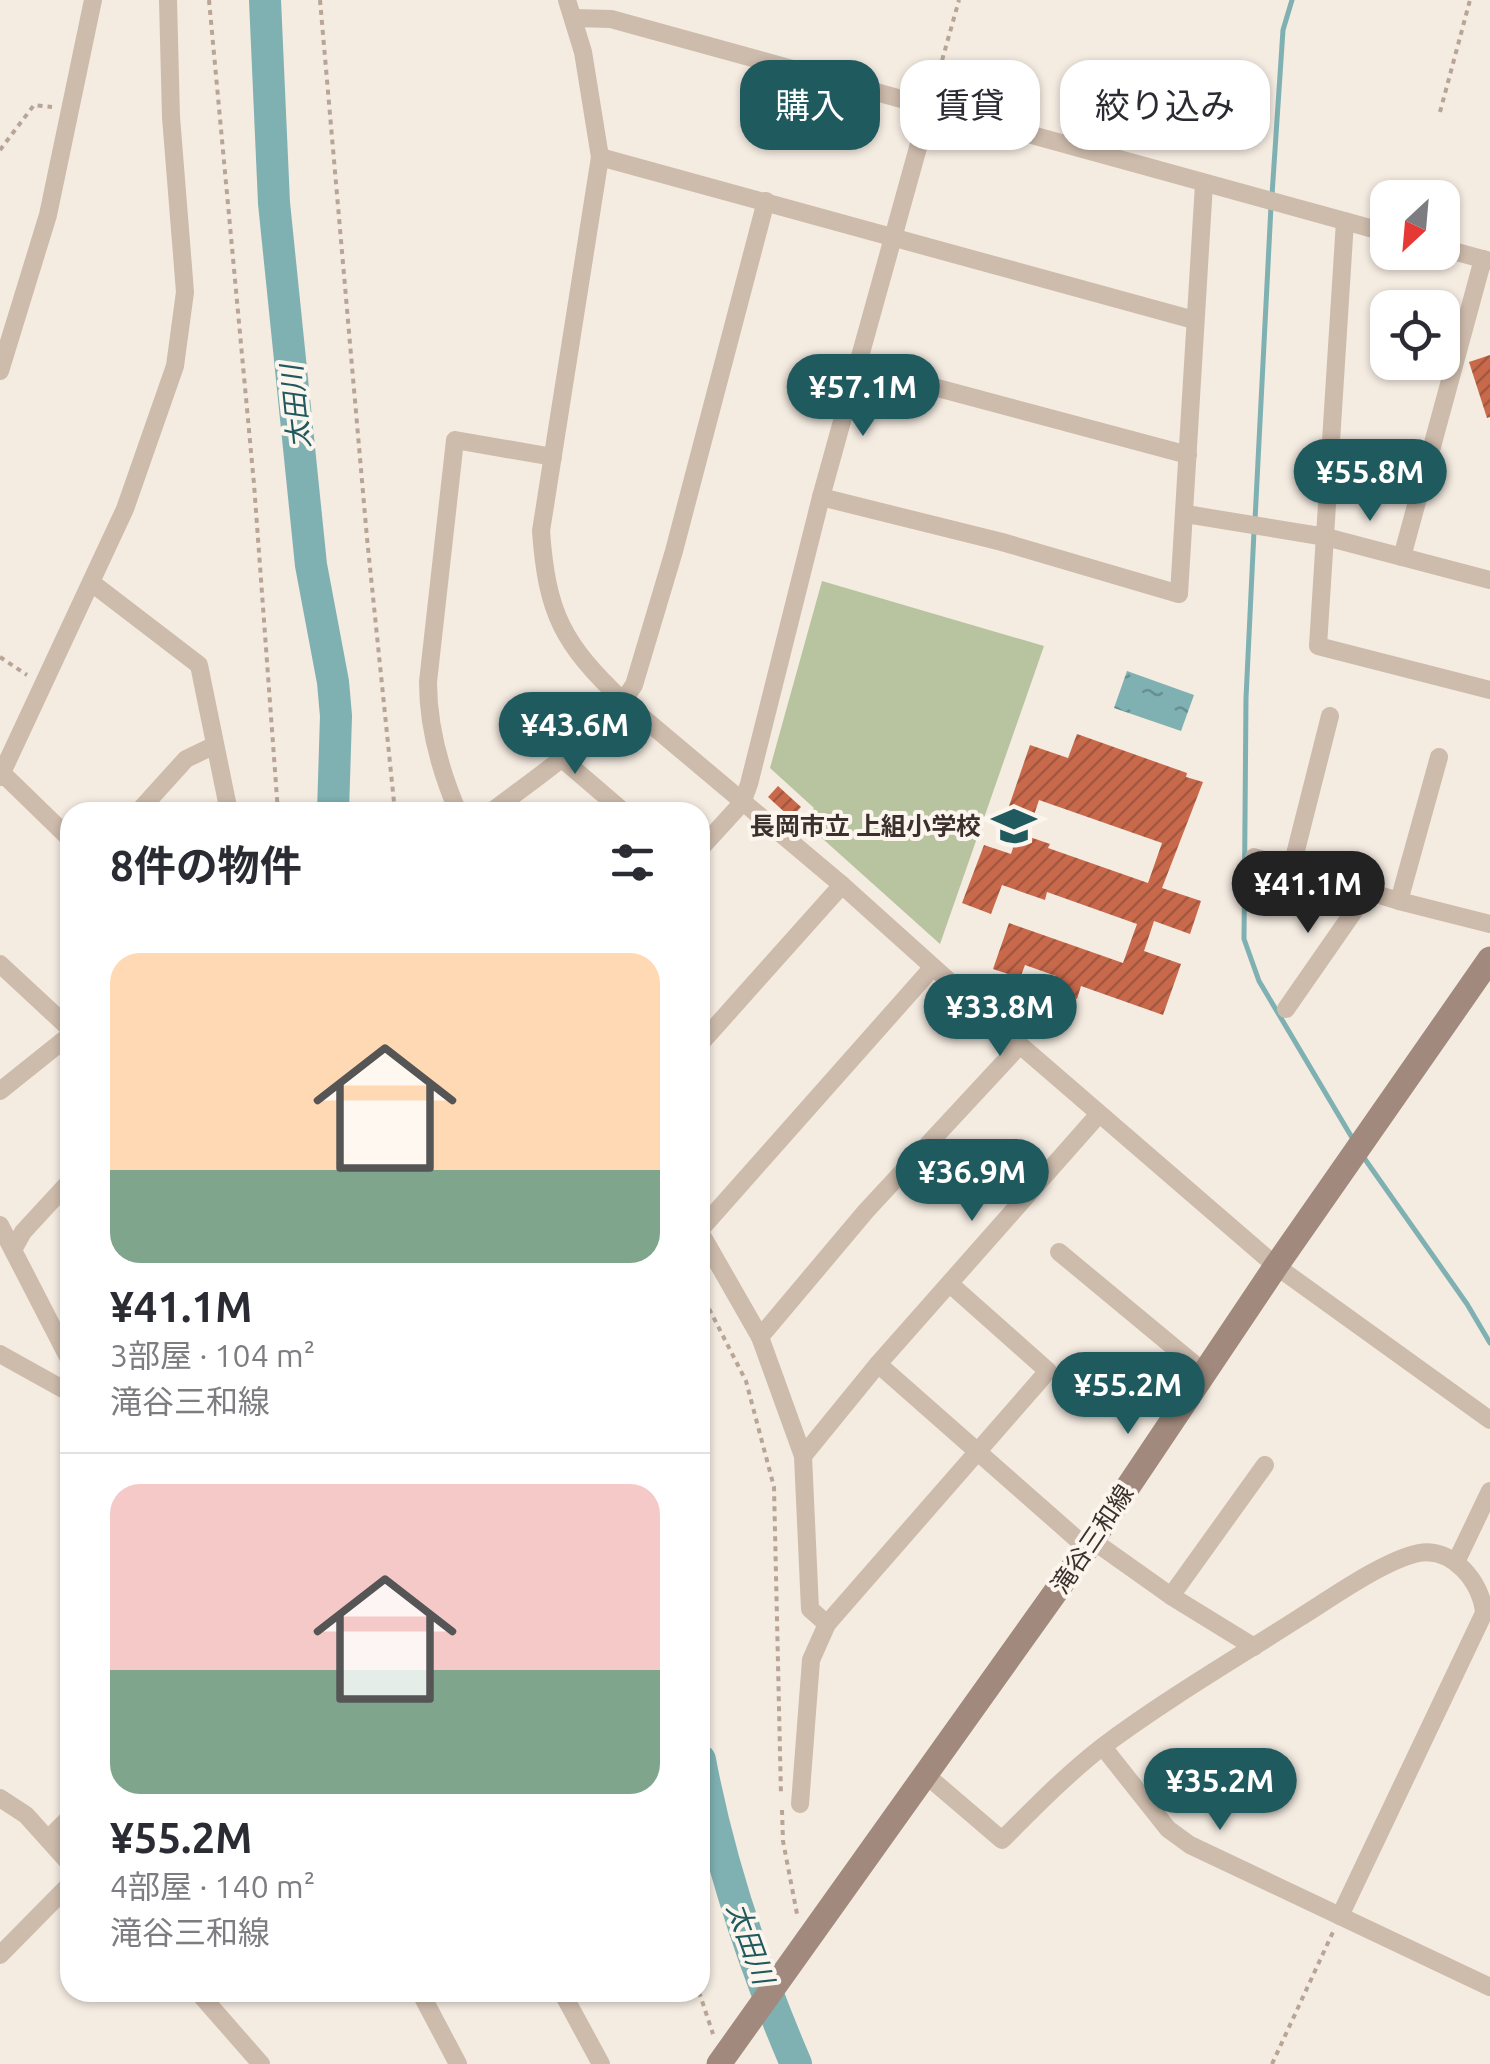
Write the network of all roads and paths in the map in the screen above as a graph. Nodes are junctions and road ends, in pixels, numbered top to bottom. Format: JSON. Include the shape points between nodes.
{"nodes":[{"id":1,"x":93,"y":0,"type":"edge"},
{"id":2,"x":168,"y":0,"type":"edge"},
{"id":3,"x":210,"y":0,"type":"edge"},
{"id":4,"x":320,"y":0,"type":"edge"},
{"id":5,"x":958,"y":0,"type":"edge"},
{"id":6,"x":1470,"y":0,"type":"edge"},
{"id":7,"x":570,"y":9,"type":"edge"},
{"id":8,"x":942,"y":60,"type":"edge"},
{"id":9,"x":900,"y":100,"type":"edge"},
{"id":10,"x":1440,"y":112,"type":"dead end"},
{"id":11,"x":71,"y":116,"type":"junction"},
{"id":12,"x":1040,"y":139,"type":"edge"},
{"id":13,"x":0,"y":150,"type":"edge"},
{"id":14,"x":918,"y":150,"type":"edge"},
{"id":15,"x":600,"y":157,"type":"junction"},
{"id":16,"x":1204,"y":184,"type":"junction"},
{"id":17,"x":766,"y":201,"type":"junction"},
{"id":18,"x":1344,"y":221,"type":"junction"},
{"id":19,"x":1370,"y":228,"type":"edge"},
{"id":20,"x":894,"y":237,"type":"junction"},
{"id":21,"x":1460,"y":253,"type":"edge"},
{"id":22,"x":1487,"y":260,"type":"edge"},
{"id":23,"x":1194,"y":320,"type":"junction"},
{"id":24,"x":859,"y":367,"type":"junction"},
{"id":25,"x":0,"y":372,"type":"edge"},
{"id":26,"x":1188,"y":455,"type":"junction"},
{"id":27,"x":552,"y":457,"type":"junction"},
{"id":28,"x":821,"y":498,"type":"junction"},
{"id":29,"x":1186,"y":514,"type":"junction"},
{"id":30,"x":1326,"y":537,"type":"junction"},
{"id":31,"x":1402,"y":557,"type":"junction"},
{"id":32,"x":1490,"y":580,"type":"edge"},
{"id":33,"x":92,"y":583,"type":"junction"},
{"id":34,"x":0,"y":656,"type":"edge"},
{"id":35,"x":43,"y":686,"type":"junction"},
{"id":36,"x":1490,"y":690,"type":"edge"},
{"id":37,"x":624,"y":701,"type":"junction"},
{"id":38,"x":1330,"y":716,"type":"dead end"},
{"id":39,"x":213,"y":746,"type":"junction"},
{"id":40,"x":1438,"y":756,"type":"dead end"},
{"id":41,"x":561,"y":758,"type":"junction"},
{"id":42,"x":1,"y":775,"type":"edge"},
{"id":43,"x":147,"y":802,"type":"edge"},
{"id":44,"x":227,"y":802,"type":"edge"},
{"id":45,"x":277,"y":802,"type":"edge"},
{"id":46,"x":395,"y":802,"type":"edge"},
{"id":47,"x":455,"y":802,"type":"edge"},
{"id":48,"x":504,"y":802,"type":"edge"},
{"id":49,"x":612,"y":802,"type":"edge"},
{"id":50,"x":742,"y":803,"type":"junction"},
{"id":51,"x":60,"y":830,"type":"edge"},
{"id":52,"x":710,"y":839,"type":"edge"},
{"id":53,"x":1254,"y":857,"type":"dead end"},
{"id":54,"x":1291,"y":870,"type":"junction"},
{"id":55,"x":842,"y":886,"type":"junction"},
{"id":56,"x":1368,"y":892,"type":"junction"},
{"id":57,"x":1399,"y":901,"type":"junction"},
{"id":58,"x":1490,"y":924,"type":"edge"},
{"id":59,"x":0,"y":964,"type":"edge"},
{"id":60,"x":1488,"y":964,"type":"edge"},
{"id":61,"x":934,"y":967,"type":"junction"},
{"id":62,"x":1286,"y":1009,"type":"dead end"},
{"id":63,"x":60,"y":1022,"type":"edge"},
{"id":64,"x":710,"y":1033,"type":"edge"},
{"id":65,"x":60,"y":1040,"type":"edge"},
{"id":66,"x":1020,"y":1046,"type":"junction"},
{"id":67,"x":0,"y":1091,"type":"edge"},
{"id":68,"x":1099,"y":1114,"type":"junction"},
{"id":69,"x":60,"y":1192,"type":"edge"},
{"id":70,"x":710,"y":1220,"type":"edge"},
{"id":71,"x":0,"y":1225,"type":"edge"},
{"id":72,"x":710,"y":1249,"type":"edge"},
{"id":73,"x":12,"y":1250,"type":"junction"},
{"id":74,"x":1058,"y":1252,"type":"dead end"},
{"id":75,"x":1276,"y":1266,"type":"junction"},
{"id":76,"x":950,"y":1284,"type":"junction"},
{"id":77,"x":710,"y":1310,"type":"edge"},
{"id":78,"x":60,"y":1328,"type":"edge"},
{"id":79,"x":760,"y":1338,"type":"junction"},
{"id":80,"x":0,"y":1354,"type":"edge"},
{"id":81,"x":878,"y":1364,"type":"junction"},
{"id":82,"x":1205,"y":1373,"type":"junction"},
{"id":83,"x":60,"y":1388,"type":"edge"},
{"id":84,"x":1490,"y":1420,"type":"edge"},
{"id":85,"x":980,"y":1452,"type":"junction"},
{"id":86,"x":803,"y":1456,"type":"junction"},
{"id":87,"x":1265,"y":1464,"type":"dead end"},
{"id":88,"x":1490,"y":1491,"type":"edge"},
{"id":89,"x":1089,"y":1544,"type":"junction"},
{"id":90,"x":1456,"y":1562,"type":"junction"},
{"id":91,"x":1171,"y":1596,"type":"junction"},
{"id":92,"x":826,"y":1624,"type":"junction"},
{"id":93,"x":1254,"y":1646,"type":"junction"},
{"id":94,"x":1103,"y":1747,"type":"junction"},
{"id":95,"x":926,"y":1775,"type":"junction"},
{"id":96,"x":0,"y":1798,"type":"edge"},
{"id":97,"x":800,"y":1804,"type":"dead end"},
{"id":98,"x":60,"y":1827,"type":"edge"},
{"id":99,"x":48,"y":1839,"type":"junction"},
{"id":100,"x":60,"y":1853,"type":"edge"},
{"id":101,"x":60,"y":1894,"type":"edge"},
{"id":102,"x":1340,"y":1916,"type":"junction"},
{"id":103,"x":803,"y":1935,"type":"junction"},
{"id":104,"x":0,"y":1955,"type":"edge"},
{"id":105,"x":1490,"y":1987,"type":"edge"},
{"id":106,"x":207,"y":2002,"type":"edge"},
{"id":107,"x":425,"y":2002,"type":"edge"},
{"id":108,"x":567,"y":2002,"type":"edge"},
{"id":109,"x":703,"y":2002,"type":"edge"},
{"id":110,"x":721,"y":2052,"type":"edge"},
{"id":111,"x":262,"y":2064,"type":"edge"},
{"id":112,"x":458,"y":2064,"type":"edge"},
{"id":113,"x":601,"y":2064,"type":"edge"},
{"id":114,"x":1272,"y":2064,"type":"edge"}],
"edges":[{"from":1,"to":11,"type":"street"},
{"from":2,"to":33,"type":"street","via":[[182,332],[165,402]]},
{"from":3,"to":45,"type":"path"},
{"from":4,"to":46,"type":"path"},
{"from":5,"to":8,"type":"path"},
{"from":6,"to":10,"type":"path"},
{"from":7,"to":9,"type":"street"},
{"from":7,"to":15,"type":"street"},
{"from":11,"to":13,"type":"path","via":[[34,104]]},
{"from":11,"to":25,"type":"street"},
{"from":12,"to":16,"type":"street"},
{"from":14,"to":20,"type":"street"},
{"from":15,"to":17,"type":"street"},
{"from":15,"to":27,"type":"street"},
{"from":16,"to":18,"type":"street"},
{"from":16,"to":23,"type":"street"},
{"from":17,"to":20,"type":"street"},
{"from":17,"to":37,"type":"street","via":[[674,551]]},
{"from":18,"to":19,"type":"street"},
{"from":18,"to":30,"type":"street"},
{"from":20,"to":23,"type":"street"},
{"from":20,"to":24,"type":"street"},
{"from":21,"to":22,"type":"street"},
{"from":22,"to":31,"type":"street"},
{"from":23,"to":26,"type":"street"},
{"from":24,"to":26,"type":"street"},
{"from":24,"to":28,"type":"street"},
{"from":26,"to":29,"type":"street"},
{"from":27,"to":37,"type":"street","via":[[540,531],[546,582],[572,646]]},
{"from":27,"to":47,"type":"street","via":[[455,440],[428,682],[436,748]]},
{"from":28,"to":29,"type":"street","via":[[1179,594]]},
{"from":28,"to":50,"type":"street"},
{"from":29,"to":30,"type":"street"},
{"from":30,"to":31,"type":"street"},
{"from":30,"to":36,"type":"street","via":[[1318,646]]},
{"from":31,"to":32,"type":"street"},
{"from":33,"to":35,"type":"street"},
{"from":33,"to":39,"type":"street","via":[[198,665]]},
{"from":34,"to":35,"type":"path"},
{"from":35,"to":42,"type":"street"},
{"from":37,"to":41,"type":"street"},
{"from":37,"to":50,"type":"street"},
{"from":38,"to":54,"type":"street"},
{"from":39,"to":43,"type":"street","via":[[186,759]]},
{"from":39,"to":44,"type":"street"},
{"from":40,"to":57,"type":"street"},
{"from":41,"to":48,"type":"street"},
{"from":41,"to":49,"type":"street"},
{"from":42,"to":51,"type":"street"},
{"from":50,"to":52,"type":"street"},
{"from":50,"to":55,"type":"street"},
{"from":53,"to":54,"type":"street"},
{"from":54,"to":56,"type":"street"},
{"from":55,"to":61,"type":"street"},
{"from":55,"to":64,"type":"street"},
{"from":56,"to":57,"type":"street"},
{"from":56,"to":62,"type":"street"},
{"from":57,"to":58,"type":"street"},
{"from":59,"to":63,"type":"street"},
{"from":60,"to":75,"type":"main road","name":"滝谷三和線"},
{"from":61,"to":66,"type":"street"},
{"from":61,"to":70,"type":"street"},
{"from":65,"to":67,"type":"street"},
{"from":66,"to":68,"type":"street"},
{"from":66,"to":79,"type":"street","via":[[866,1211]]},
{"from":68,"to":75,"type":"street"},
{"from":68,"to":76,"type":"street"},
{"from":69,"to":73,"type":"street"},
{"from":71,"to":73,"type":"street"},
{"from":72,"to":79,"type":"street"},
{"from":73,"to":78,"type":"street"},
{"from":74,"to":82,"type":"street"},
{"from":75,"to":82,"type":"main road","name":"滝谷三和線"},
{"from":75,"to":84,"type":"street"},
{"from":76,"to":81,"type":"street"},
{"from":76,"to":85,"type":"street","via":[[1048,1372]]},
{"from":77,"to":103,"type":"path","via":[[746,1382],[774,1487],[783,1841]]},
{"from":79,"to":86,"type":"street"},
{"from":80,"to":83,"type":"street"},
{"from":81,"to":85,"type":"street"},
{"from":81,"to":86,"type":"street"},
{"from":82,"to":89,"type":"main road","name":"滝谷三和線"},
{"from":85,"to":89,"type":"street"},
{"from":85,"to":92,"type":"street"},
{"from":86,"to":92,"type":"street","via":[[810,1609]]},
{"from":87,"to":91,"type":"street"},
{"from":88,"to":90,"type":"street"},
{"from":89,"to":91,"type":"street"},
{"from":89,"to":95,"type":"main road","name":"滝谷三和線"},
{"from":90,"to":93,"type":"street","via":[[1432,1553],[1402,1559]]},
{"from":90,"to":102,"type":"street","via":[[1480,1591],[1484,1612]]},
{"from":91,"to":93,"type":"street"},
{"from":92,"to":97,"type":"street","via":[[811,1660]]},
{"from":93,"to":94,"type":"street"},
{"from":94,"to":95,"type":"street","via":[[1002,1840]]},
{"from":94,"to":102,"type":"street","via":[[1168,1829],[1190,1845]]},
{"from":95,"to":103,"type":"main road","name":"滝谷三和線"},
{"from":96,"to":99,"type":"street"},
{"from":98,"to":99,"type":"street"},
{"from":99,"to":100,"type":"street"},
{"from":101,"to":104,"type":"street"},
{"from":102,"to":105,"type":"street"},
{"from":102,"to":114,"type":"path"},
{"from":103,"to":110,"type":"main road","name":"滝谷三和線"},
{"from":106,"to":111,"type":"street"},
{"from":107,"to":112,"type":"street"},
{"from":108,"to":113,"type":"street"},
{"from":109,"to":110,"type":"path"}]}
